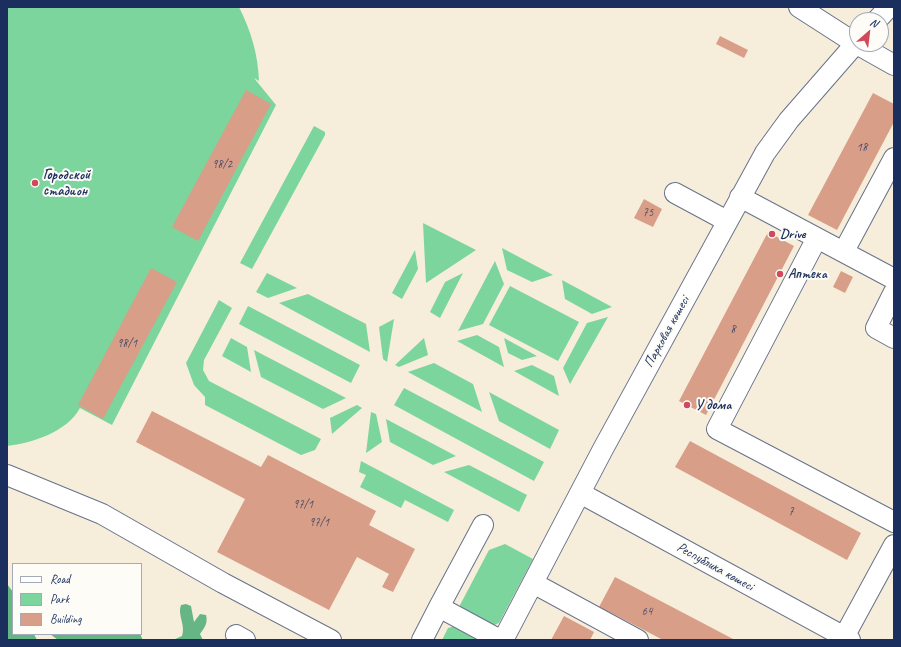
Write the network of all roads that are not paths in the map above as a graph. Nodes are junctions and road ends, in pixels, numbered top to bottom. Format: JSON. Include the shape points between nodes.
{"nodes":[{"id":1,"x":799,"y":7,"type":"edge"},
{"id":2,"x":849,"y":39,"type":"edge"},
{"id":3,"x":849,"y":51,"type":"edge"},
{"id":4,"x":872,"y":52,"type":"edge"},
{"id":5,"x":894,"y":64,"type":"edge"},
{"id":6,"x":894,"y":158,"type":"edge"},
{"id":7,"x":675,"y":193,"type":"dead end"},
{"id":8,"x":740,"y":197,"type":"junction"},
{"id":9,"x":727,"y":221,"type":"junction"},
{"id":10,"x":817,"y":238,"type":"junction"},
{"id":11,"x":844,"y":251,"type":"junction"},
{"id":12,"x":894,"y":279,"type":"edge"},
{"id":13,"x":894,"y":292,"type":"edge"},
{"id":14,"x":894,"y":338,"type":"edge"},
{"id":15,"x":7,"y":475,"type":"edge"},
{"id":16,"x":580,"y":493,"type":"junction"},
{"id":17,"x":894,"y":522,"type":"edge"},
{"id":18,"x":483,"y":525,"type":"dead end"},
{"id":19,"x":894,"y":545,"type":"edge"},
{"id":20,"x":533,"y":584,"type":"junction"},
{"id":21,"x":439,"y":607,"type":"junction"},
{"id":22,"x":606,"y":633,"type":"edge"},
{"id":23,"x":847,"y":638,"type":"edge"},
{"id":24,"x":331,"y":640,"type":"edge"},
{"id":25,"x":422,"y":640,"type":"edge"},
{"id":26,"x":502,"y":640,"type":"edge"},
{"id":27,"x":638,"y":640,"type":"edge"}],
"edges":[{"from":1,"to":2,"type":"street"},
{"from":3,"to":8,"type":"street","name":"Парковая көшесі","via":[[789,120],[765,153]]},
{"from":4,"to":5,"type":"street"},
{"from":6,"to":11,"type":"street"},
{"from":7,"to":9,"type":"street"},
{"from":8,"to":9,"type":"street","name":"Парковая көшесі"},
{"from":8,"to":10,"type":"street"},
{"from":9,"to":16,"type":"street","name":"Парковая көшесі"},
{"from":10,"to":11,"type":"street"},
{"from":10,"to":17,"type":"street","via":[[717,429]]},
{"from":11,"to":12,"type":"street"},
{"from":13,"to":14,"type":"street","via":[[876,328]]},
{"from":15,"to":24,"type":"street","via":[[102,514],[223,583]]},
{"from":16,"to":20,"type":"street","name":"Парковая көшесі"},
{"from":16,"to":23,"type":"street","name":"Республика көшесі"},
{"from":18,"to":21,"type":"street"},
{"from":19,"to":23,"type":"street"},
{"from":20,"to":22,"type":"street"},
{"from":20,"to":26,"type":"street","name":"Парковая көшесі"},
{"from":21,"to":25,"type":"street"},
{"from":21,"to":26,"type":"street"},
{"from":22,"to":27,"type":"street"}]}
